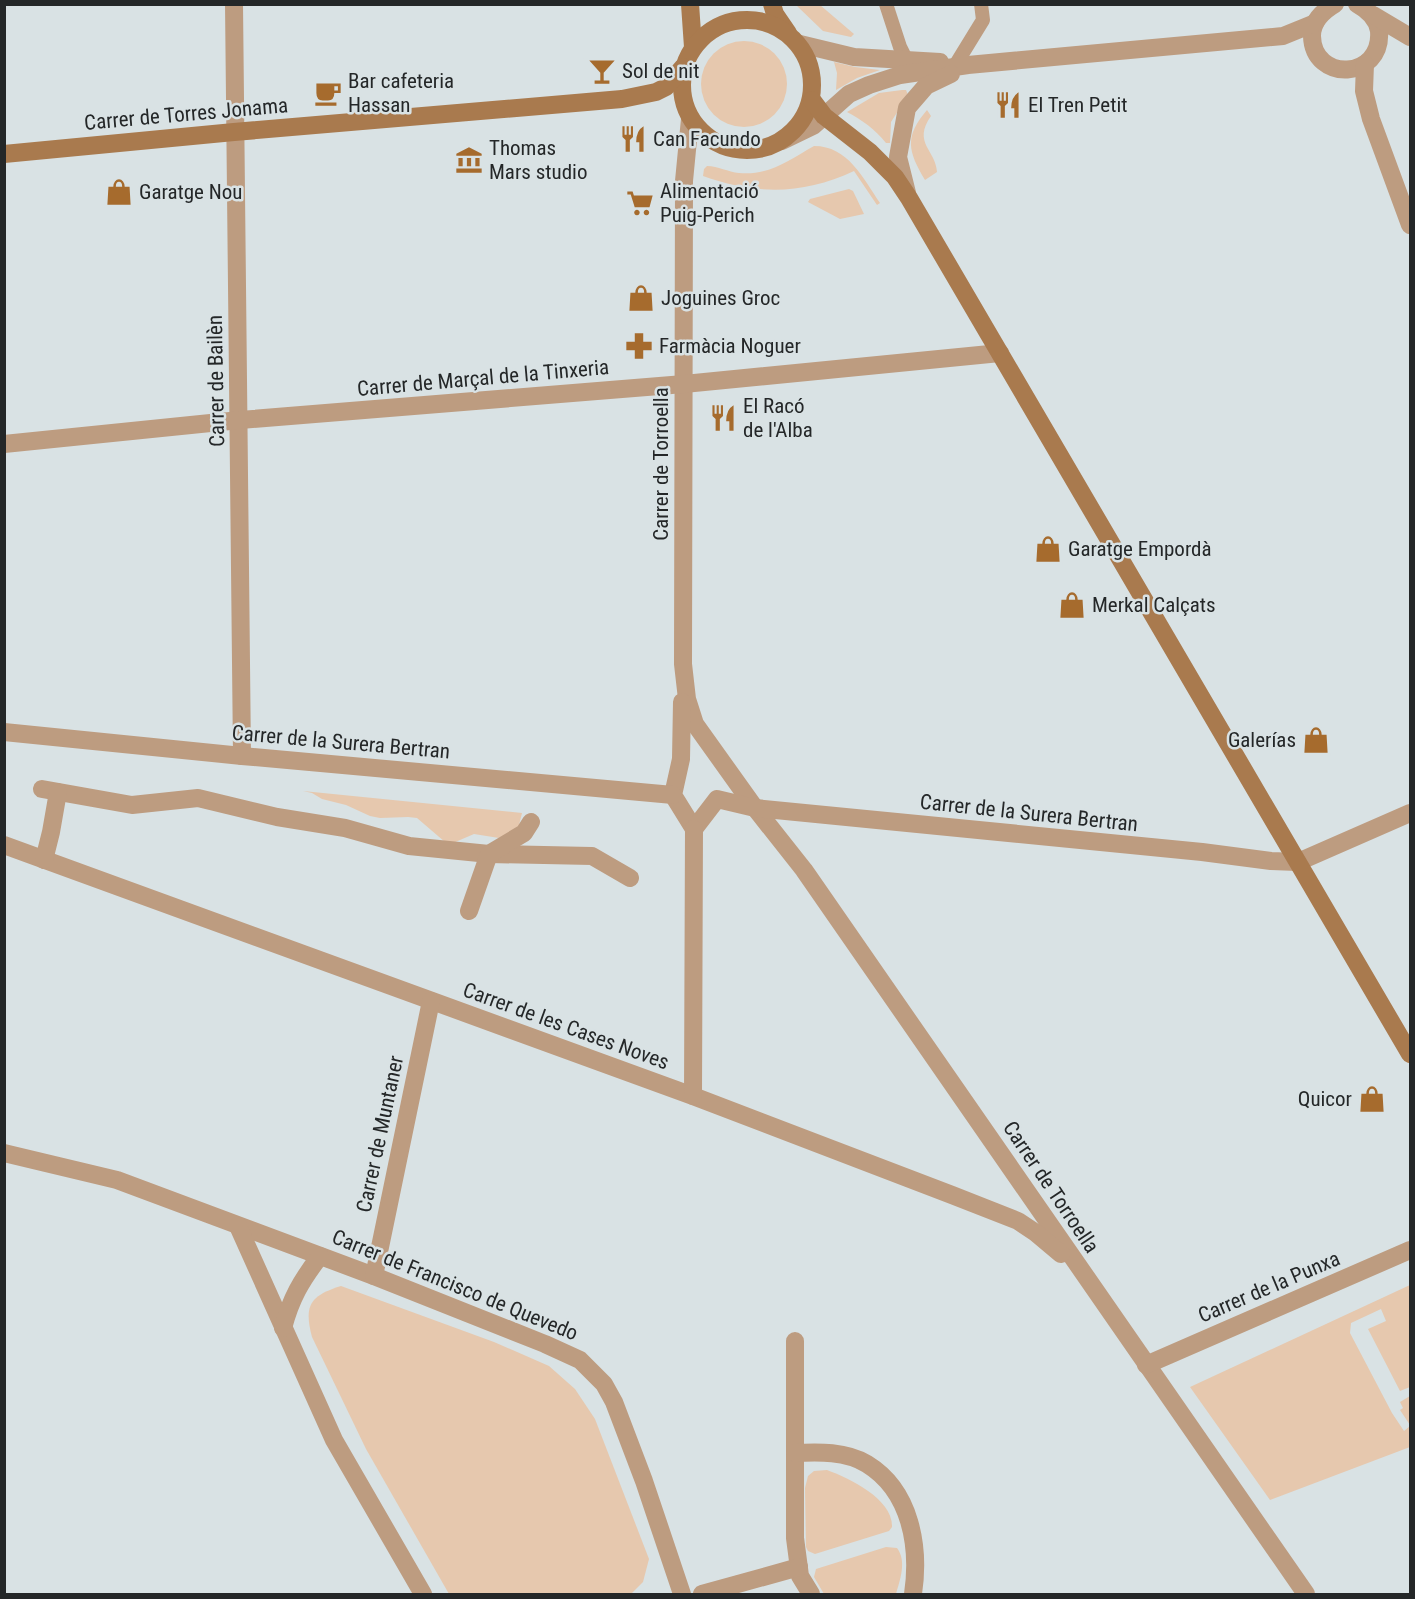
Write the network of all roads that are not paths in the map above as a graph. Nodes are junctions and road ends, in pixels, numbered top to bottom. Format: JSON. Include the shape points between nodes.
{"nodes":[{"id":1,"x":234,"y":4,"type":"edge"},
{"id":2,"x":690,"y":4,"type":"edge"},
{"id":3,"x":772,"y":4,"type":"edge"},
{"id":4,"x":886,"y":4,"type":"edge"},
{"id":5,"x":981,"y":4,"type":"edge"},
{"id":6,"x":1357,"y":4,"type":"edge"},
{"id":7,"x":1325,"y":11,"type":"edge"},
{"id":8,"x":1373,"y":15,"type":"junction"},
{"id":9,"x":1283,"y":36,"type":"junction"},
{"id":10,"x":1408,"y":36,"type":"edge"},
{"id":11,"x":795,"y":40,"type":"junction"},
{"id":12,"x":1380,"y":41,"type":"junction"},
{"id":13,"x":693,"y":47,"type":"junction"},
{"id":14,"x":1317,"y":54,"type":"junction"},
{"id":15,"x":908,"y":61,"type":"junction"},
{"id":16,"x":962,"y":64,"type":"junction"},
{"id":17,"x":1365,"y":64,"type":"junction"},
{"id":18,"x":683,"y":67,"type":"junction"},
{"id":19,"x":656,"y":92,"type":"junction"},
{"id":20,"x":812,"y":100,"type":"junction"},
{"id":21,"x":686,"y":112,"type":"junction"},
{"id":22,"x":824,"y":116,"type":"junction"},
{"id":23,"x":234,"y":132,"type":"junction"},
{"id":24,"x":782,"y":141,"type":"junction"},
{"id":25,"x":4,"y":154,"type":"edge"},
{"id":26,"x":909,"y":198,"type":"junction"},
{"id":27,"x":1410,"y":225,"type":"edge"},
{"id":28,"x":1000,"y":353,"type":"junction"},
{"id":29,"x":684,"y":384,"type":"junction"},
{"id":30,"x":240,"y":420,"type":"junction"},
{"id":31,"x":4,"y":444,"type":"edge"},
{"id":32,"x":683,"y":664,"type":"junction"},
{"id":33,"x":4,"y":732,"type":"edge"},
{"id":34,"x":242,"y":756,"type":"junction"},
{"id":35,"x":673,"y":795,"type":"junction"},
{"id":36,"x":755,"y":808,"type":"junction"},
{"id":37,"x":1410,"y":813,"type":"edge"},
{"id":38,"x":531,"y":822,"type":"dead end"},
{"id":39,"x":694,"y":829,"type":"junction"},
{"id":40,"x":4,"y":845,"type":"edge"},
{"id":41,"x":489,"y":854,"type":"junction"},
{"id":42,"x":44,"y":860,"type":"junction"},
{"id":43,"x":1298,"y":862,"type":"junction"},
{"id":44,"x":630,"y":878,"type":"dead end"},
{"id":45,"x":469,"y":911,"type":"dead end"},
{"id":46,"x":431,"y":1001,"type":"junction"},
{"id":47,"x":1410,"y":1054,"type":"edge"},
{"id":48,"x":693,"y":1096,"type":"junction"},
{"id":49,"x":4,"y":1153,"type":"edge"},
{"id":50,"x":238,"y":1226,"type":"junction"},
{"id":51,"x":1410,"y":1250,"type":"edge"},
{"id":52,"x":320,"y":1256,"type":"junction"},
{"id":53,"x":374,"y":1276,"type":"junction"},
{"id":54,"x":1092,"y":1286,"type":"junction"},
{"id":55,"x":283,"y":1328,"type":"junction"},
{"id":56,"x":795,"y":1341,"type":"dead end"},
{"id":57,"x":1146,"y":1365,"type":"junction"},
{"id":58,"x":795,"y":1453,"type":"junction"},
{"id":59,"x":799,"y":1567,"type":"junction"},
{"id":60,"x":423,"y":1594,"type":"edge"},
{"id":61,"x":682,"y":1594,"type":"edge"},
{"id":62,"x":702,"y":1594,"type":"edge"},
{"id":63,"x":811,"y":1594,"type":"edge"},
{"id":64,"x":913,"y":1594,"type":"edge"},
{"id":65,"x":1306,"y":1594,"type":"edge"}],
"edges":[{"from":1,"to":23,"type":"street","name":"Carrer de Bailèn"},
{"from":2,"to":13,"type":"street"},
{"from":3,"to":11,"type":"street"},
{"from":4,"to":15,"type":"lane"},
{"from":5,"to":16,"type":"lane","via":[[983,20]]},
{"from":6,"to":8,"type":"street"},
{"from":7,"to":9,"type":"street"},
{"from":7,"to":14,"type":"street","via":[[1312,34]]},
{"from":8,"to":10,"type":"street"},
{"from":8,"to":12,"type":"street"},
{"from":9,"to":14,"type":"street"},
{"from":9,"to":16,"type":"street"},
{"from":10,"to":12,"type":"street"},
{"from":11,"to":13,"type":"street","via":[[772,24],[750,19],[721,25]]},
{"from":11,"to":15,"type":"street","via":[[854,57]]},
{"from":11,"to":20,"type":"street","via":[[813,76]]},
{"from":12,"to":17,"type":"street"},
{"from":13,"to":18,"type":"street"},
{"from":14,"to":17,"type":"street","via":[[1343,70]]},
{"from":15,"to":16,"type":"street"},
{"from":16,"to":22,"type":"street","via":[[869,85],[849,94]]},
{"from":16,"to":26,"type":"street","via":[[926,86],[907,108],[898,157]]},
{"from":17,"to":27,"type":"street","via":[[1364,90],[1371,119]]},
{"from":18,"to":19,"type":"street","name":"Carrer de Torres Jonama","via":[[666,87]]},
{"from":18,"to":21,"type":"street","via":[[681,87]]},
{"from":19,"to":21,"type":"street"},
{"from":19,"to":23,"type":"street","name":"Carrer de Torres Jonama","via":[[622,99]]},
{"from":20,"to":22,"type":"street"},
{"from":20,"to":24,"type":"street","via":[[801,123]]},
{"from":21,"to":24,"type":"street","via":[[707,137],[736,150],[760,149]]},
{"from":21,"to":29,"type":"street","name":"Carrer de Torroella"},
{"from":22,"to":24,"type":"street"},
{"from":22,"to":26,"type":"street","via":[[870,152]]},
{"from":23,"to":25,"type":"street","name":"Carrer de Torres Jonama"},
{"from":23,"to":30,"type":"street","name":"Carrer de Bailèn"},
{"from":26,"to":28,"type":"street"},
{"from":28,"to":29,"type":"street","name":"Carrer de Marçal de la Tinxeria"},
{"from":28,"to":43,"type":"street"},
{"from":29,"to":30,"type":"street","name":"Carrer de Marçal de la Tinxeria"},
{"from":29,"to":32,"type":"street","name":"Carrer de Torroella"},
{"from":30,"to":31,"type":"street","name":"Carrer de Marçal de la Tinxeria"},
{"from":30,"to":34,"type":"street","name":"Carrer de Bailèn"},
{"from":32,"to":35,"type":"street","name":"Carrer de Torroella","via":[[681,759]]},
{"from":32,"to":36,"type":"street","name":"Carrer de Torroella","via":[[695,724]]},
{"from":33,"to":34,"type":"street","name":"Carrer de la Surera Bertran"},
{"from":34,"to":35,"type":"street","name":"Carrer de la Surera Bertran"},
{"from":35,"to":39,"type":"street"},
{"from":36,"to":39,"type":"street","via":[[717,799]]},
{"from":36,"to":43,"type":"street","name":"Carrer de la Surera Bertran"},
{"from":36,"to":54,"type":"street","name":"Carrer de Torroella","via":[[810,879]]},
{"from":37,"to":43,"type":"street"},
{"from":38,"to":41,"type":"street","via":[[524,833]]},
{"from":39,"to":48,"type":"street"},
{"from":40,"to":42,"type":"street","name":"Carrer de les Cases Noves"},
{"from":41,"to":42,"type":"street","via":[[409,846],[345,828],[198,798],[132,805],[50,791],[51,832]]},
{"from":41,"to":44,"type":"street","via":[[592,856]]},
{"from":41,"to":45,"type":"street"},
{"from":42,"to":46,"type":"street","name":"Carrer de les Cases Noves"},
{"from":43,"to":47,"type":"street"},
{"from":46,"to":48,"type":"street","name":"Carrer de les Cases Noves"},
{"from":46,"to":53,"type":"street","name":"Carrer de Muntaner"},
{"from":48,"to":54,"type":"street","name":"Carrer de les Cases Noves","via":[[1018,1221],[1053,1245]]},
{"from":49,"to":50,"type":"street","name":"Carrer de Francisco de Quevedo","via":[[117,1180]]},
{"from":50,"to":52,"type":"street","name":"Carrer de Francisco de Quevedo"},
{"from":50,"to":55,"type":"street"},
{"from":51,"to":57,"type":"street","name":"Carrer de la Punxa"},
{"from":52,"to":53,"type":"street","name":"Carrer de Francisco de Quevedo"},
{"from":52,"to":55,"type":"street","via":[[297,1288]]},
{"from":53,"to":61,"type":"street","name":"Carrer de Francisco de Quevedo","via":[[580,1360],[604,1384],[644,1481]]},
{"from":54,"to":57,"type":"street","name":"Carrer de Torroella"},
{"from":55,"to":60,"type":"street","via":[[334,1440]]},
{"from":56,"to":58,"type":"street"},
{"from":57,"to":65,"type":"street","name":"Carrer de Torroella"},
{"from":58,"to":59,"type":"street"},
{"from":58,"to":64,"type":"street","via":[[842,1455],[866,1463],[886,1479],[910,1523],[916,1574]]},
{"from":59,"to":62,"type":"street"},
{"from":59,"to":63,"type":"street"}]}
